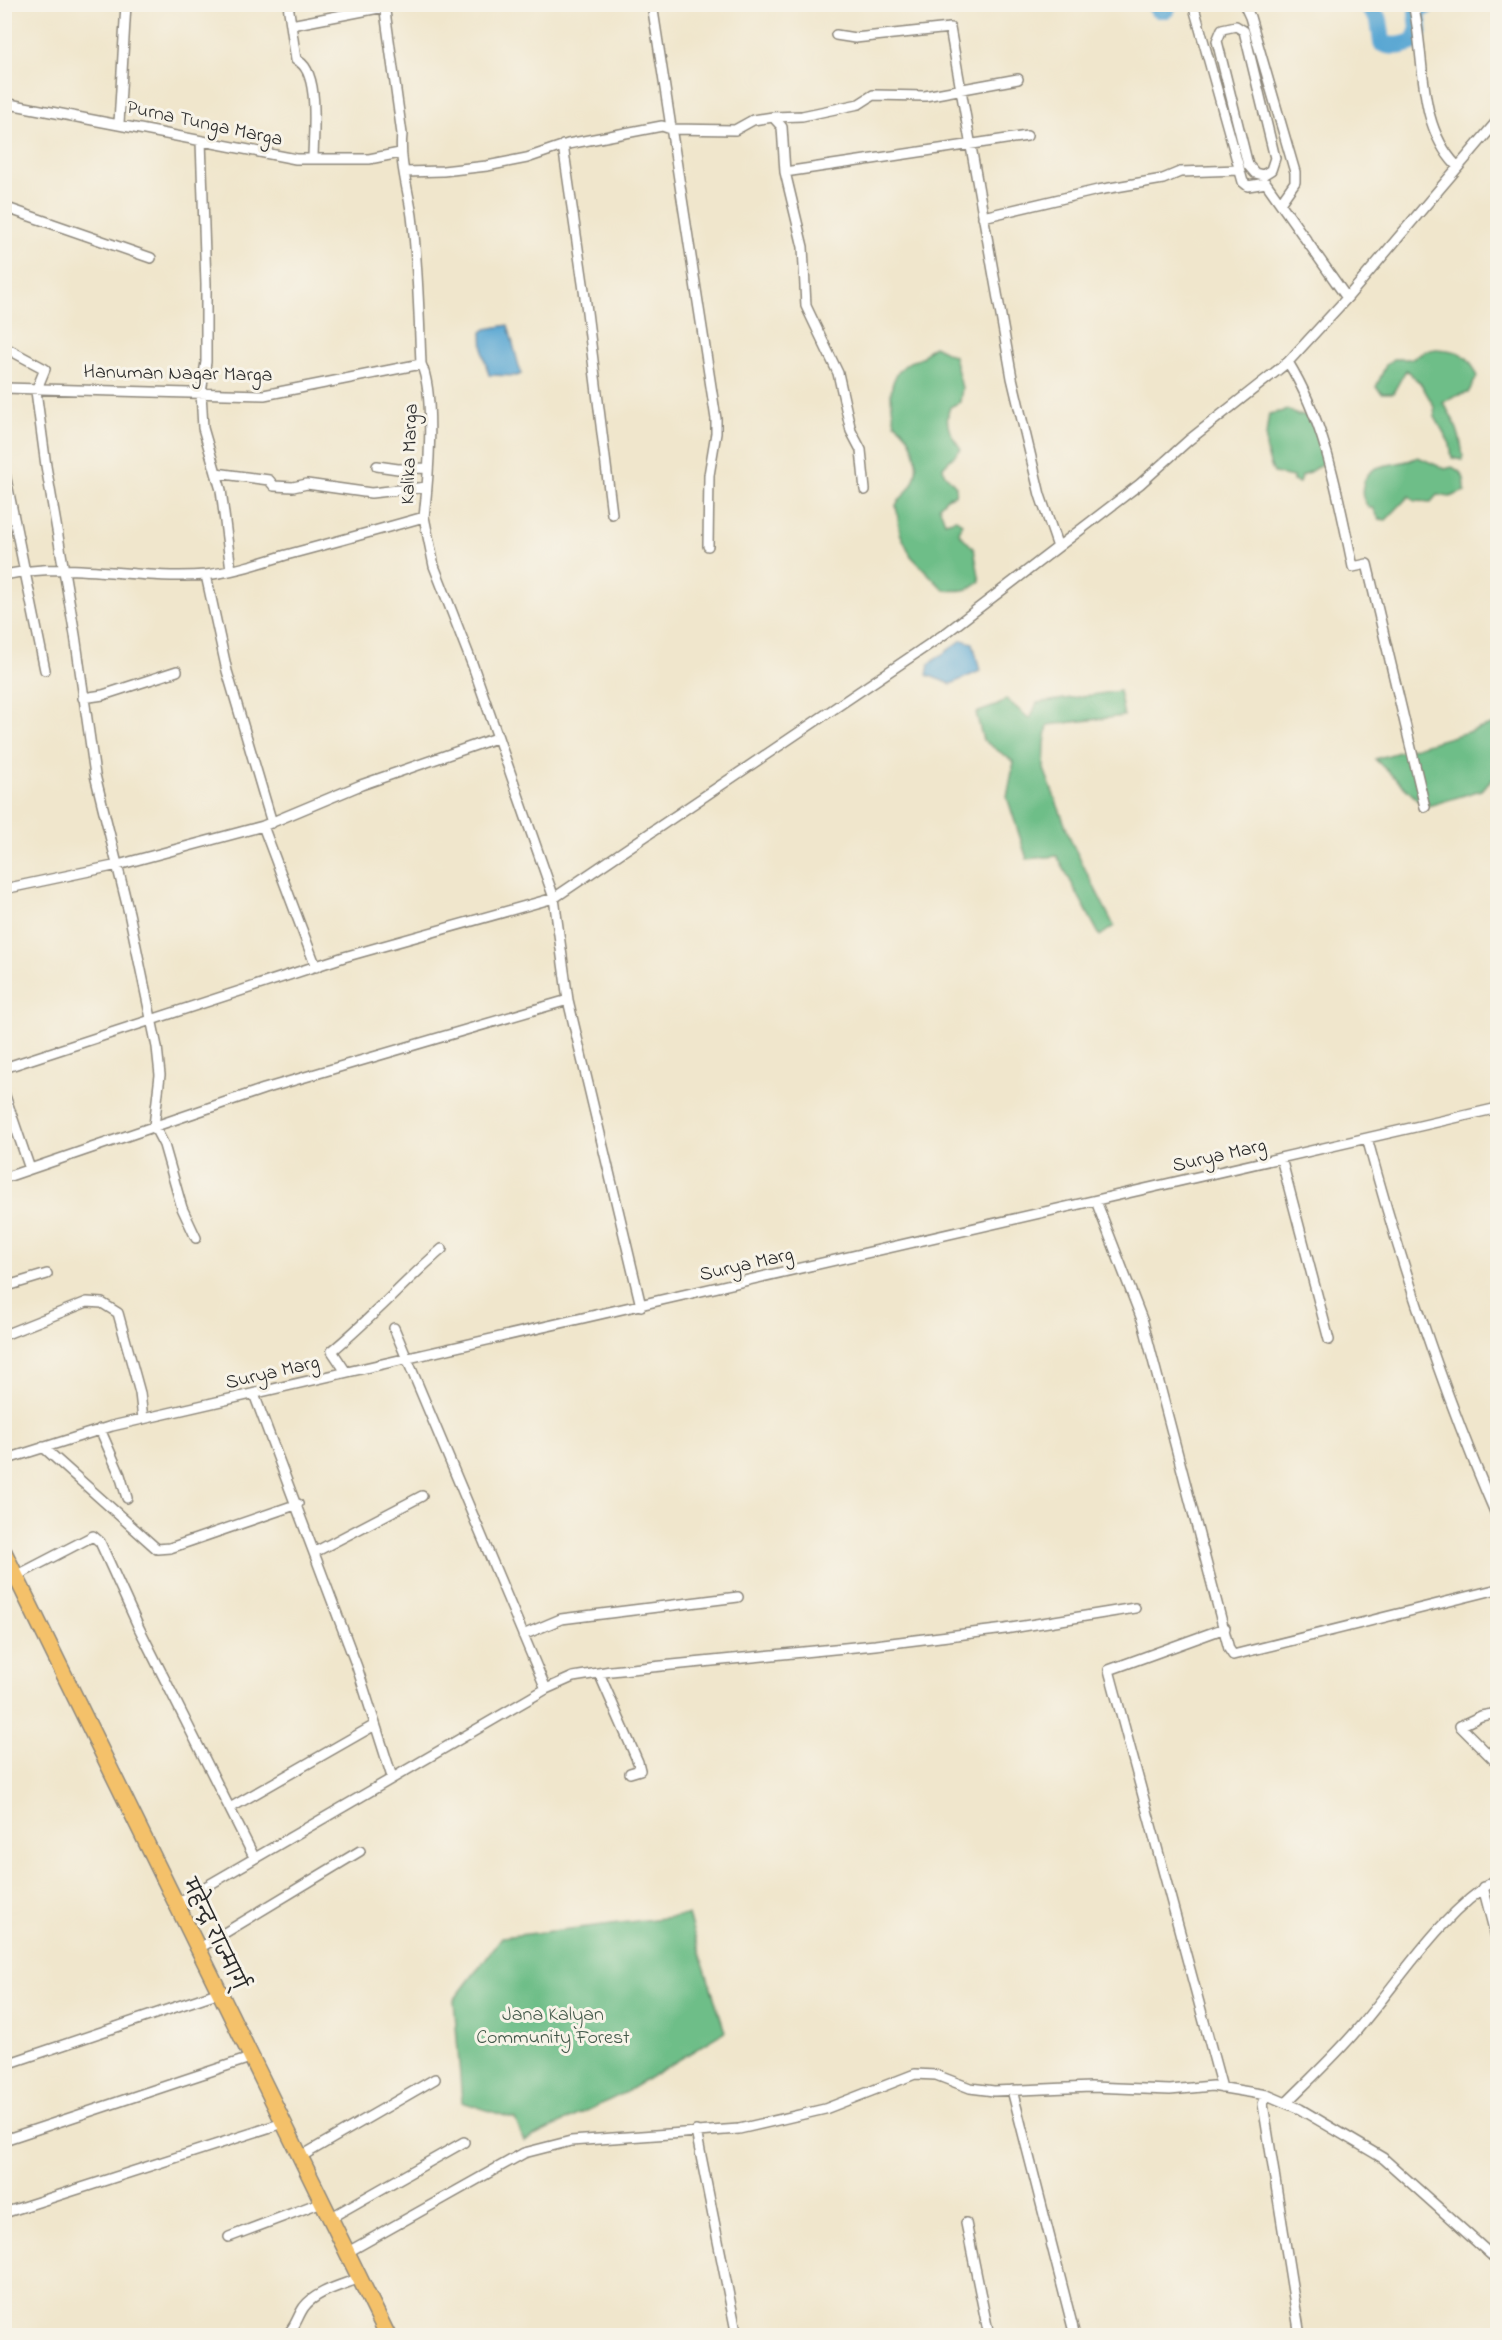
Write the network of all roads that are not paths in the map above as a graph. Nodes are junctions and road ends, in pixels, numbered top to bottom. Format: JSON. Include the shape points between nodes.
{"nodes":[{"id":1,"x":126,"y":4,"type":"edge"},
{"id":2,"x":288,"y":4,"type":"edge"},
{"id":3,"x":652,"y":4,"type":"edge"},
{"id":4,"x":1193,"y":4,"type":"edge"},
{"id":5,"x":1244,"y":4,"type":"edge"},
{"id":6,"x":1413,"y":4,"type":"edge"},
{"id":7,"x":384,"y":6,"type":"edge"},
{"id":8,"x":291,"y":25,"type":"junction"},
{"id":9,"x":836,"y":35,"type":"dead end"},
{"id":10,"x":1217,"y":41,"type":"joint"},
{"id":11,"x":1018,"y":79,"type":"dead end"},
{"id":12,"x":960,"y":90,"type":"junction"},
{"id":13,"x":4,"y":103,"type":"edge"},
{"id":14,"x":773,"y":117,"type":"junction"},
{"id":15,"x":1497,"y":120,"type":"edge"},
{"id":16,"x":119,"y":123,"type":"junction"},
{"id":17,"x":671,"y":129,"type":"junction"},
{"id":18,"x":1027,"y":136,"type":"dead end"},
{"id":19,"x":201,"y":141,"type":"junction"},
{"id":20,"x":970,"y":144,"type":"junction"},
{"id":21,"x":563,"y":145,"type":"junction"},
{"id":22,"x":400,"y":153,"type":"junction"},
{"id":23,"x":313,"y":159,"type":"junction"},
{"id":24,"x":1456,"y":165,"type":"junction"},
{"id":25,"x":1239,"y":170,"type":"junction"},
{"id":26,"x":405,"y":172,"type":"junction"},
{"id":27,"x":785,"y":172,"type":"junction"},
{"id":28,"x":1281,"y":202,"type":"junction"},
{"id":29,"x":4,"y":207,"type":"edge"},
{"id":30,"x":983,"y":217,"type":"junction"},
{"id":31,"x":151,"y":258,"type":"dead end"},
{"id":32,"x":1347,"y":298,"type":"junction"},
{"id":33,"x":4,"y":347,"type":"edge"},
{"id":34,"x":1288,"y":362,"type":"junction"},
{"id":35,"x":421,"y":364,"type":"junction"},
{"id":36,"x":4,"y":388,"type":"edge"},
{"id":37,"x":36,"y":391,"type":"junction"},
{"id":38,"x":201,"y":392,"type":"junction"},
{"id":39,"x":377,"y":466,"type":"dead end"},
{"id":40,"x":426,"y":468,"type":"junction"},
{"id":41,"x":4,"y":469,"type":"edge"},
{"id":42,"x":216,"y":473,"type":"junction"},
{"id":43,"x":427,"y":487,"type":"junction"},
{"id":44,"x":865,"y":490,"type":"dead end"},
{"id":45,"x":612,"y":514,"type":"dead end"},
{"id":46,"x":424,"y":517,"type":"junction"},
{"id":47,"x":708,"y":546,"type":"dead end"},
{"id":48,"x":1058,"y":547,"type":"junction"},
{"id":49,"x":63,"y":569,"type":"junction"},
{"id":50,"x":231,"y":570,"type":"junction"},
{"id":51,"x":24,"y":571,"type":"junction"},
{"id":52,"x":4,"y":575,"type":"edge"},
{"id":53,"x":206,"y":575,"type":"junction"},
{"id":54,"x":45,"y":670,"type":"dead end"},
{"id":55,"x":177,"y":671,"type":"dead end"},
{"id":56,"x":82,"y":698,"type":"junction"},
{"id":57,"x":496,"y":738,"type":"junction"},
{"id":58,"x":1425,"y":807,"type":"dead end"},
{"id":59,"x":267,"y":824,"type":"junction"},
{"id":60,"x":118,"y":865,"type":"junction"},
{"id":61,"x":4,"y":889,"type":"edge"},
{"id":62,"x":554,"y":898,"type":"junction"},
{"id":63,"x":316,"y":966,"type":"junction"},
{"id":64,"x":568,"y":1000,"type":"junction"},
{"id":65,"x":151,"y":1021,"type":"junction"},
{"id":66,"x":4,"y":1068,"type":"edge"},
{"id":67,"x":4,"y":1093,"type":"edge"},
{"id":68,"x":1497,"y":1108,"type":"edge"},
{"id":69,"x":154,"y":1126,"type":"junction"},
{"id":70,"x":1367,"y":1138,"type":"junction"},
{"id":71,"x":1281,"y":1158,"type":"junction"},
{"id":72,"x":30,"y":1168,"type":"junction"},
{"id":73,"x":4,"y":1178,"type":"edge"},
{"id":74,"x":1096,"y":1201,"type":"junction"},
{"id":75,"x":196,"y":1238,"type":"dead end"},
{"id":76,"x":442,"y":1249,"type":"dead end"},
{"id":77,"x":47,"y":1274,"type":"dead end"},
{"id":78,"x":4,"y":1287,"type":"edge"},
{"id":79,"x":640,"y":1306,"type":"junction"},
{"id":80,"x":394,"y":1328,"type":"dead end"},
{"id":81,"x":4,"y":1335,"type":"edge"},
{"id":82,"x":1329,"y":1340,"type":"dead end"},
{"id":83,"x":405,"y":1358,"type":"junction"},
{"id":84,"x":346,"y":1372,"type":"junction"},
{"id":85,"x":254,"y":1394,"type":"junction"},
{"id":86,"x":143,"y":1419,"type":"junction"},
{"id":87,"x":100,"y":1429,"type":"junction"},
{"id":88,"x":43,"y":1447,"type":"junction"},
{"id":89,"x":4,"y":1460,"type":"edge"},
{"id":90,"x":422,"y":1496,"type":"dead end"},
{"id":91,"x":127,"y":1498,"type":"dead end"},
{"id":92,"x":298,"y":1504,"type":"junction"},
{"id":93,"x":1497,"y":1519,"type":"edge"},
{"id":94,"x":4,"y":1552,"type":"edge"},
{"id":95,"x":315,"y":1552,"type":"junction"},
{"id":96,"x":16,"y":1575,"type":"junction"},
{"id":97,"x":1497,"y":1589,"type":"edge"},
{"id":98,"x":738,"y":1597,"type":"dead end"},
{"id":99,"x":1135,"y":1608,"type":"dead end"},
{"id":100,"x":1226,"y":1628,"type":"junction"},
{"id":101,"x":523,"y":1635,"type":"junction"},
{"id":102,"x":599,"y":1673,"type":"junction"},
{"id":103,"x":546,"y":1689,"type":"junction"},
{"id":104,"x":1497,"y":1713,"type":"edge"},
{"id":105,"x":375,"y":1725,"type":"junction"},
{"id":106,"x":1497,"y":1764,"type":"edge"},
{"id":107,"x":630,"y":1773,"type":"dead end"},
{"id":108,"x":392,"y":1777,"type":"junction"},
{"id":109,"x":230,"y":1808,"type":"junction"},
{"id":110,"x":360,"y":1851,"type":"dead end"},
{"id":111,"x":254,"y":1857,"type":"junction"},
{"id":112,"x":1497,"y":1878,"type":"edge"},
{"id":113,"x":1482,"y":1887,"type":"junction"},
{"id":114,"x":176,"y":1904,"type":"junction"},
{"id":115,"x":1497,"y":1945,"type":"edge"},
{"id":116,"x":198,"y":1949,"type":"junction"},
{"id":117,"x":220,"y":1992,"type":"junction"},
{"id":118,"x":253,"y":2057,"type":"junction"},
{"id":119,"x":4,"y":2066,"type":"edge"},
{"id":120,"x":435,"y":2079,"type":"dead end"},
{"id":121,"x":1222,"y":2088,"type":"junction"},
{"id":122,"x":1012,"y":2090,"type":"junction"},
{"id":123,"x":1267,"y":2095,"type":"junction"},
{"id":124,"x":1286,"y":2103,"type":"junction"},
{"id":125,"x":283,"y":2123,"type":"junction"},
{"id":126,"x":696,"y":2131,"type":"junction"},
{"id":127,"x":4,"y":2140,"type":"edge"},
{"id":128,"x":464,"y":2142,"type":"dead end"},
{"id":129,"x":300,"y":2157,"type":"junction"},
{"id":130,"x":322,"y":2202,"type":"junction"},
{"id":131,"x":4,"y":2213,"type":"edge"},
{"id":132,"x":330,"y":2218,"type":"junction"},
{"id":133,"x":966,"y":2223,"type":"dead end"},
{"id":134,"x":229,"y":2237,"type":"dead end"},
{"id":135,"x":348,"y":2252,"type":"junction"},
{"id":136,"x":1497,"y":2261,"type":"edge"},
{"id":137,"x":360,"y":2278,"type":"junction"},
{"id":138,"x":286,"y":2336,"type":"edge"},
{"id":139,"x":388,"y":2336,"type":"edge"},
{"id":140,"x":736,"y":2336,"type":"edge"},
{"id":141,"x":988,"y":2336,"type":"edge"},
{"id":142,"x":1075,"y":2336,"type":"edge"},
{"id":143,"x":1300,"y":2336,"type":"edge"}],
"edges":[{"from":1,"to":16,"type":"street"},
{"from":2,"to":8,"type":"street"},
{"from":3,"to":17,"type":"street"},
{"from":4,"to":25,"type":"street"},
{"from":5,"to":28,"type":"street","via":[[1294,172],[1295,182]]},
{"from":6,"to":24,"type":"street","via":[[1432,122],[1438,139]]},
{"from":7,"to":8,"type":"street"},
{"from":7,"to":22,"type":"street","name":"Kalika Marga","via":[[402,134]]},
{"from":8,"to":23,"type":"street","via":[[296,60],[307,70],[313,88]]},
{"from":9,"to":12,"type":"street","via":[[855,38],[950,28]]},
{"from":10,"to":10,"type":"street","via":[[1248,165],[1255,174],[1267,174],[1275,158],[1244,31],[1236,26],[1226,27]]},
{"from":11,"to":12,"type":"street"},
{"from":12,"to":14,"type":"street","via":[[925,96],[873,95],[851,105],[802,116]]},
{"from":12,"to":20,"type":"street"},
{"from":13,"to":16,"type":"street","name":"Purna Tunga Marga"},
{"from":14,"to":17,"type":"street","via":[[753,120],[735,130]]},
{"from":14,"to":27,"type":"street","via":[[782,127]]},
{"from":15,"to":24,"type":"street"},
{"from":16,"to":19,"type":"street","name":"Purna Tunga Marga"},
{"from":17,"to":21,"type":"street","via":[[662,126]]},
{"from":17,"to":47,"type":"street","via":[[716,419],[709,475]]},
{"from":18,"to":20,"type":"street"},
{"from":19,"to":23,"type":"street","name":"Purna Tunga Marga","via":[[267,155]]},
{"from":19,"to":38,"type":"street","via":[[206,351]]},
{"from":20,"to":27,"type":"street"},
{"from":20,"to":30,"type":"street"},
{"from":21,"to":26,"type":"street","via":[[526,159],[487,166]]},
{"from":21,"to":45,"type":"street"},
{"from":22,"to":23,"type":"street","name":"Purna Tunga Marga","via":[[369,159]]},
{"from":22,"to":26,"type":"street","name":"Kalika Marga"},
{"from":24,"to":32,"type":"street"},
{"from":25,"to":28,"type":"street","via":[[1248,186],[1266,183]]},
{"from":25,"to":30,"type":"street","via":[[1180,172],[1163,179]]},
{"from":26,"to":35,"type":"street","name":"Kalika Marga","via":[[417,268]]},
{"from":27,"to":44,"type":"street","via":[[803,248],[807,306],[838,373],[851,431],[861,450]]},
{"from":28,"to":32,"type":"street"},
{"from":29,"to":31,"type":"street"},
{"from":30,"to":48,"type":"street","via":[[1012,378],[1040,495]]},
{"from":32,"to":34,"type":"street"},
{"from":33,"to":37,"type":"street","via":[[45,369]]},
{"from":34,"to":48,"type":"street"},
{"from":34,"to":58,"type":"street","via":[[1304,388],[1328,455],[1353,567],[1367,564]]},
{"from":35,"to":38,"type":"street","name":"Hanuman Nagar Marga","via":[[264,395]]},
{"from":35,"to":40,"type":"street","name":"Kalika Marga","via":[[427,376]]},
{"from":36,"to":37,"type":"street","name":"Hanuman Nagar Marga"},
{"from":37,"to":38,"type":"street","name":"Hanuman Nagar Marga","via":[[62,388]]},
{"from":37,"to":49,"type":"street"},
{"from":38,"to":42,"type":"street","via":[[203,428]]},
{"from":39,"to":40,"type":"street"},
{"from":40,"to":43,"type":"street","name":"Kalika Marga"},
{"from":41,"to":51,"type":"street"},
{"from":42,"to":43,"type":"street","via":[[269,480],[274,486],[293,488],[307,483],[371,493]]},
{"from":42,"to":50,"type":"street"},
{"from":43,"to":46,"type":"street","name":"Kalika Marga"},
{"from":46,"to":50,"type":"street","name":"Kalika Marga"},
{"from":46,"to":57,"type":"street","via":[[434,566]]},
{"from":48,"to":62,"type":"street","via":[[946,633]]},
{"from":49,"to":51,"type":"street","name":"Kalika Marga"},
{"from":49,"to":53,"type":"street","name":"Kalika Marga"},
{"from":49,"to":56,"type":"street"},
{"from":50,"to":53,"type":"street","name":"Kalika Marga"},
{"from":51,"to":52,"type":"street","name":"Kalika Marga"},
{"from":51,"to":54,"type":"street"},
{"from":53,"to":59,"type":"street"},
{"from":55,"to":56,"type":"street"},
{"from":56,"to":60,"type":"street","via":[[95,775]]},
{"from":57,"to":59,"type":"street","via":[[361,785]]},
{"from":57,"to":62,"type":"street"},
{"from":59,"to":60,"type":"street"},
{"from":59,"to":63,"type":"street"},
{"from":60,"to":61,"type":"street"},
{"from":60,"to":65,"type":"street"},
{"from":62,"to":63,"type":"street"},
{"from":62,"to":64,"type":"street"},
{"from":63,"to":65,"type":"street"},
{"from":64,"to":69,"type":"street","via":[[264,1089]]},
{"from":64,"to":79,"type":"street"},
{"from":65,"to":66,"type":"street"},
{"from":65,"to":69,"type":"street","via":[[160,1075]]},
{"from":67,"to":72,"type":"street"},
{"from":68,"to":70,"type":"street","name":"Surya Marg"},
{"from":69,"to":72,"type":"street"},
{"from":69,"to":75,"type":"street"},
{"from":70,"to":71,"type":"street","name":"Surya Marg"},
{"from":70,"to":93,"type":"street","via":[[1402,1262],[1443,1384]]},
{"from":71,"to":74,"type":"street","name":"Surya Marg"},
{"from":71,"to":82,"type":"street"},
{"from":72,"to":73,"type":"street"},
{"from":74,"to":79,"type":"street","name":"Surya Marg"},
{"from":74,"to":100,"type":"street","via":[[1143,1322],[1178,1463]]},
{"from":76,"to":84,"type":"street","via":[[397,1288],[371,1319],[332,1351]]},
{"from":77,"to":78,"type":"street"},
{"from":79,"to":83,"type":"street","name":"Surya Marg"},
{"from":80,"to":83,"type":"street"},
{"from":81,"to":86,"type":"street","via":[[87,1302],[102,1303],[118,1313]]},
{"from":83,"to":84,"type":"street","name":"Surya Marg"},
{"from":83,"to":101,"type":"street"},
{"from":84,"to":85,"type":"street","name":"Surya Marg"},
{"from":85,"to":86,"type":"street","name":"Surya Marg"},
{"from":85,"to":92,"type":"street"},
{"from":86,"to":87,"type":"street","name":"Surya Marg"},
{"from":87,"to":88,"type":"street","name":"Surya Marg"},
{"from":87,"to":91,"type":"street"},
{"from":88,"to":89,"type":"street","name":"Surya Marg"},
{"from":88,"to":92,"type":"street","via":[[157,1549]]},
{"from":90,"to":95,"type":"street"},
{"from":92,"to":95,"type":"street"},
{"from":94,"to":96,"type":"highway","name":"महेन्द्र राज्मार्ग्"},
{"from":95,"to":105,"type":"street"},
{"from":96,"to":109,"type":"street","via":[[93,1536],[100,1542]]},
{"from":96,"to":114,"type":"highway","name":"महेन्द्र राज्मार्ग्"},
{"from":97,"to":100,"type":"street","via":[[1240,1655],[1233,1655],[1229,1649]]},
{"from":98,"to":101,"type":"street","via":[[561,1619]]},
{"from":99,"to":102,"type":"street","via":[[1005,1629]]},
{"from":100,"to":121,"type":"street","via":[[1109,1670]]},
{"from":101,"to":103,"type":"street"},
{"from":102,"to":103,"type":"street","via":[[573,1677]]},
{"from":102,"to":107,"type":"street","via":[[638,1762],[640,1770]]},
{"from":103,"to":108,"type":"street"},
{"from":104,"to":106,"type":"street","via":[[1460,1726]]},
{"from":105,"to":108,"type":"street"},
{"from":105,"to":109,"type":"street"},
{"from":108,"to":111,"type":"street"},
{"from":109,"to":111,"type":"street"},
{"from":110,"to":116,"type":"street"},
{"from":111,"to":114,"type":"street"},
{"from":112,"to":113,"type":"street"},
{"from":113,"to":115,"type":"street"},
{"from":113,"to":124,"type":"street","via":[[1426,1942],[1357,2031]]},
{"from":114,"to":116,"type":"highway","name":"महेन्द्र राज्मार्ग्"},
{"from":116,"to":117,"type":"highway","name":"महेन्द्र राज्मार्ग्"},
{"from":117,"to":118,"type":"highway","name":"महेन्द्र राज्मार्ग्"},
{"from":117,"to":119,"type":"street"},
{"from":118,"to":125,"type":"highway","name":"महेन्द्र राज्मार्ग्"},
{"from":118,"to":127,"type":"street"},
{"from":120,"to":129,"type":"street"},
{"from":121,"to":122,"type":"street"},
{"from":121,"to":123,"type":"street"},
{"from":122,"to":126,"type":"street","via":[[970,2088],[936,2076],[915,2074],[825,2109],[738,2129]]},
{"from":122,"to":142,"type":"street"},
{"from":123,"to":124,"type":"street"},
{"from":123,"to":143,"type":"street","via":[[1263,2104]]},
{"from":124,"to":136,"type":"street","via":[[1383,2158]]},
{"from":125,"to":129,"type":"highway","name":"महेन्द्र राज्मार्ग्"},
{"from":125,"to":131,"type":"street"},
{"from":126,"to":135,"type":"street","via":[[571,2141],[524,2153]]},
{"from":126,"to":140,"type":"street"},
{"from":128,"to":132,"type":"street"},
{"from":129,"to":130,"type":"highway","name":"महेन्द्र राज्मार्ग्"},
{"from":130,"to":132,"type":"highway","name":"महेन्द्र राज्मार्ग्"},
{"from":130,"to":134,"type":"street"},
{"from":132,"to":135,"type":"highway","name":"महेन्द्र राज्मार्ग्"},
{"from":133,"to":141,"type":"street"},
{"from":135,"to":137,"type":"highway","name":"महेन्द्र राज्मार्ग्"},
{"from":137,"to":138,"type":"street","via":[[323,2293],[304,2306]]},
{"from":137,"to":139,"type":"highway","name":"महेन्द्र राज्मार्ग्"}]}
